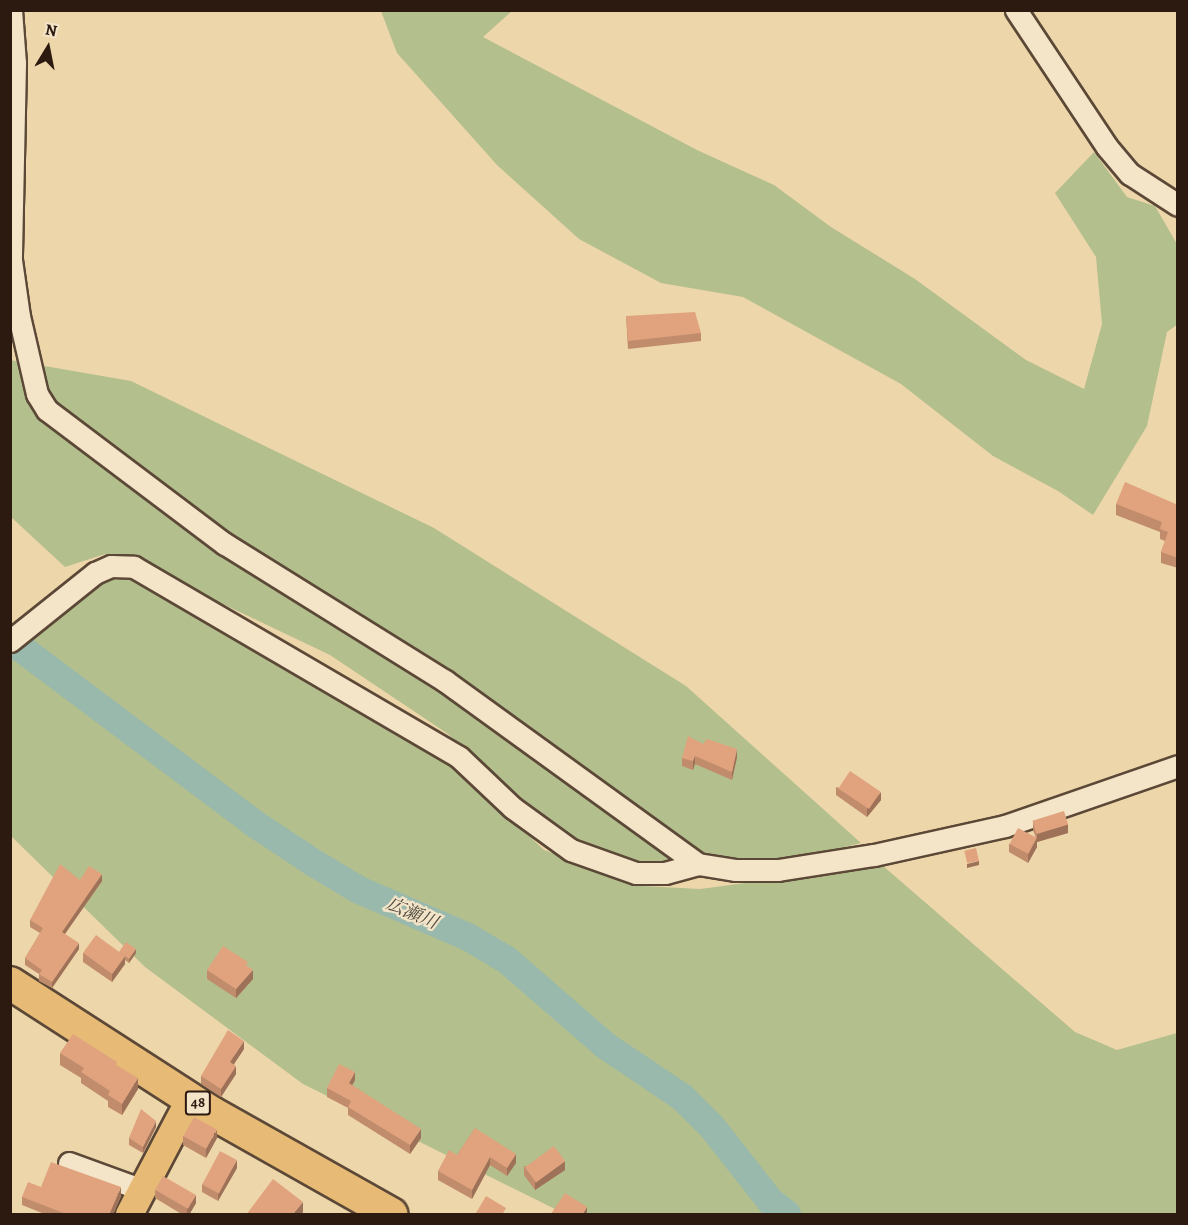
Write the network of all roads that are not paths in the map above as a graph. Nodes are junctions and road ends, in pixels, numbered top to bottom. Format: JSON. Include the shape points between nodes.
{"nodes":[{"id":1,"x":11,"y":10,"type":"edge"},
{"id":2,"x":1016,"y":10,"type":"edge"},
{"id":3,"x":1178,"y":205,"type":"edge"},
{"id":4,"x":10,"y":641,"type":"edge"},
{"id":5,"x":1178,"y":766,"type":"edge"},
{"id":6,"x":698,"y":864,"type":"junction"},
{"id":7,"x":10,"y":983,"type":"edge"},
{"id":8,"x":190,"y":1098,"type":"junction"},
{"id":9,"x":69,"y":1163,"type":"dead end"},
{"id":10,"x":140,"y":1189,"type":"junction"},
{"id":11,"x":129,"y":1215,"type":"edge"},
{"id":12,"x":391,"y":1215,"type":"edge"}],
"edges":[{"from":1,"to":6,"type":"street","via":[[15,63],[11,260],[37,394],[47,410],[225,544],[445,681]]},
{"from":2,"to":3,"type":"street","via":[[1107,147],[1130,174]]},
{"from":4,"to":6,"type":"street","via":[[95,573],[111,566],[126,566],[157,577],[290,661],[459,757],[513,808],[571,850],[636,873],[665,873]]},
{"from":5,"to":6,"type":"street","via":[[1005,826],[874,855],[778,870],[735,870]]},
{"from":7,"to":8,"type":"highway","number":"48"},
{"from":8,"to":10,"type":"main road"},
{"from":8,"to":12,"type":"highway","number":"48"},
{"from":9,"to":10,"type":"street"},
{"from":10,"to":11,"type":"main road"}]}
